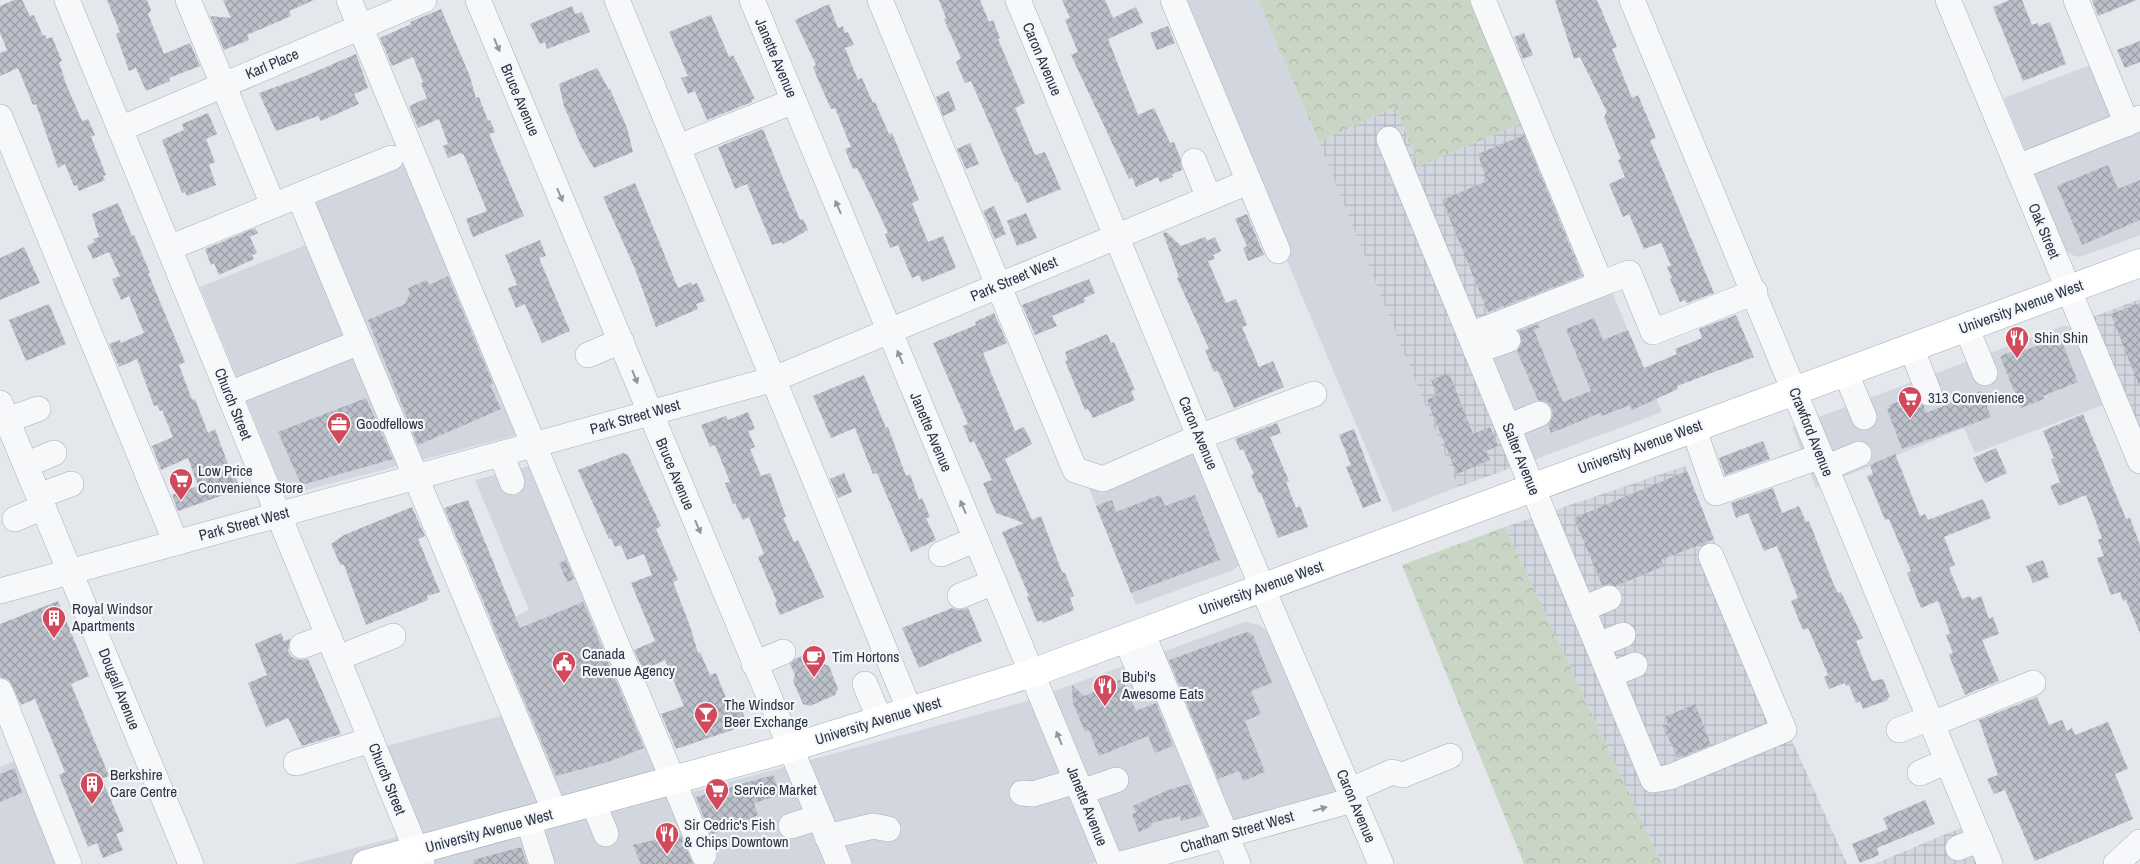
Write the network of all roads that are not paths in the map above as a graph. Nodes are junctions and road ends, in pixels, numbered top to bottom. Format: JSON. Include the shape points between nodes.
{"nodes":[{"id":1,"x":67,"y":0,"type":"edge"},
{"id":2,"x":188,"y":0,"type":"edge"},
{"id":3,"x":349,"y":0,"type":"edge"},
{"id":4,"x":424,"y":0,"type":"edge"},
{"id":5,"x":478,"y":0,"type":"edge"},
{"id":6,"x":617,"y":0,"type":"edge"},
{"id":7,"x":752,"y":0,"type":"edge"},
{"id":8,"x":880,"y":0,"type":"edge"},
{"id":9,"x":1018,"y":0,"type":"edge"},
{"id":10,"x":1173,"y":0,"type":"edge"},
{"id":11,"x":1483,"y":0,"type":"edge"},
{"id":12,"x":1632,"y":0,"type":"edge"},
{"id":13,"x":1948,"y":0,"type":"edge"},
{"id":14,"x":2076,"y":0,"type":"edge"},
{"id":15,"x":360,"y":27,"type":"junction"},
{"id":16,"x":223,"y":85,"type":"junction"},
{"id":17,"x":794,"y":101,"type":"junction"},
{"id":18,"x":0,"y":117,"type":"edge"},
{"id":19,"x":2134,"y":121,"type":"edge"},
{"id":20,"x":120,"y":129,"type":"junction"},
{"id":21,"x":1389,"y":139,"type":"dead end"},
{"id":22,"x":678,"y":147,"type":"junction"},
{"id":23,"x":391,"y":158,"type":"dead end"},
{"id":24,"x":1194,"y":161,"type":"dead end"},
{"id":25,"x":2018,"y":167,"type":"junction"},
{"id":26,"x":1248,"y":182,"type":"junction"},
{"id":27,"x":299,"y":196,"type":"junction"},
{"id":28,"x":1209,"y":198,"type":"junction"},
{"id":29,"x":273,"y":206,"type":"junction"},
{"id":30,"x":1116,"y":236,"type":"junction"},
{"id":31,"x":169,"y":248,"type":"junction"},
{"id":32,"x":1278,"y":251,"type":"dead end"},
{"id":33,"x":2140,"y":263,"type":"edge"},
{"id":34,"x":1602,"y":284,"type":"junction"},
{"id":35,"x":999,"y":285,"type":"junction"},
{"id":36,"x":2068,"y":289,"type":"junction"},
{"id":37,"x":1755,"y":292,"type":"junction"},
{"id":38,"x":1966,"y":327,"type":"junction"},
{"id":39,"x":889,"y":331,"type":"junction"},
{"id":40,"x":621,"y":340,"type":"junction"},
{"id":41,"x":1508,"y":340,"type":"dead end"},
{"id":42,"x":360,"y":342,"type":"junction"},
{"id":43,"x":1473,"y":343,"type":"junction"},
{"id":44,"x":1911,"y":348,"type":"junction"},
{"id":45,"x":588,"y":355,"type":"dead end"},
{"id":46,"x":1845,"y":371,"type":"junction"},
{"id":47,"x":1985,"y":373,"type":"dead end"},
{"id":48,"x":774,"y":379,"type":"junction"},
{"id":49,"x":1794,"y":390,"type":"junction"},
{"id":50,"x":1929,"y":393,"type":"dead end"},
{"id":51,"x":229,"y":394,"type":"junction"},
{"id":52,"x":1314,"y":394,"type":"dead end"},
{"id":53,"x":38,"y":409,"type":"dead end"},
{"id":54,"x":650,"y":413,"type":"junction"},
{"id":55,"x":3,"y":414,"type":"edge"},
{"id":56,"x":1539,"y":414,"type":"dead end"},
{"id":57,"x":2131,"y":415,"type":"edge"},
{"id":58,"x":1864,"y":417,"type":"dead end"},
{"id":59,"x":1508,"y":427,"type":"junction"},
{"id":60,"x":1693,"y":428,"type":"junction"},
{"id":61,"x":1199,"y":437,"type":"junction"},
{"id":62,"x":534,"y":445,"type":"junction"},
{"id":63,"x":54,"y":453,"type":"dead end"},
{"id":64,"x":501,"y":454,"type":"junction"},
{"id":65,"x":1858,"y":454,"type":"dead end"},
{"id":66,"x":2140,"y":461,"type":"edge"},
{"id":67,"x":1823,"y":462,"type":"junction"},
{"id":68,"x":26,"y":465,"type":"junction"},
{"id":69,"x":416,"y":477,"type":"junction"},
{"id":70,"x":512,"y":482,"type":"dead end"},
{"id":71,"x":71,"y":484,"type":"dead end"},
{"id":72,"x":1532,"y":486,"type":"junction"},
{"id":73,"x":41,"y":502,"type":"junction"},
{"id":74,"x":279,"y":515,"type":"junction"},
{"id":75,"x":15,"y":519,"type":"dead end"},
{"id":76,"x":976,"y":540,"type":"junction"},
{"id":77,"x":176,"y":543,"type":"junction"},
{"id":78,"x":941,"y":554,"type":"dead end"},
{"id":79,"x":1711,"y":556,"type":"dead end"},
{"id":80,"x":70,"y":572,"type":"junction"},
{"id":81,"x":994,"y":582,"type":"junction"},
{"id":82,"x":1262,"y":587,"type":"junction"},
{"id":83,"x":0,"y":591,"type":"edge"},
{"id":84,"x":960,"y":596,"type":"dead end"},
{"id":85,"x":1609,"y":598,"type":"dead end"},
{"id":86,"x":1583,"y":609,"type":"junction"},
{"id":87,"x":1134,"y":635,"type":"junction"},
{"id":88,"x":1623,"y":635,"type":"dead end"},
{"id":89,"x":393,"y":636,"type":"dead end"},
{"id":90,"x":1598,"y":645,"type":"junction"},
{"id":91,"x":302,"y":646,"type":"dead end"},
{"id":92,"x":333,"y":647,"type":"junction"},
{"id":93,"x":783,"y":652,"type":"dead end"},
{"id":94,"x":754,"y":664,"type":"junction"},
{"id":95,"x":1635,"y":665,"type":"dead end"},
{"id":96,"x":1032,"y":673,"type":"junction"},
{"id":97,"x":1610,"y":675,"type":"junction"},
{"id":98,"x":2033,"y":683,"type":"dead end"},
{"id":99,"x":865,"y":684,"type":"dead end"},
{"id":100,"x":1147,"y":688,"type":"dead end"},
{"id":101,"x":0,"y":691,"type":"edge"},
{"id":102,"x":910,"y":711,"type":"junction"},
{"id":103,"x":880,"y":720,"type":"junction"},
{"id":104,"x":1931,"y":721,"type":"junction"},
{"id":105,"x":1899,"y":730,"type":"dead end"},
{"id":106,"x":371,"y":740,"type":"junction"},
{"id":107,"x":790,"y":748,"type":"junction"},
{"id":108,"x":1450,"y":756,"type":"dead end"},
{"id":109,"x":1947,"y":761,"type":"junction"},
{"id":110,"x":296,"y":763,"type":"dead end"},
{"id":111,"x":1920,"y":773,"type":"dead end"},
{"id":112,"x":673,"y":780,"type":"junction"},
{"id":113,"x":1116,"y":780,"type":"dead end"},
{"id":114,"x":1077,"y":782,"type":"junction"},
{"id":115,"x":1352,"y":798,"type":"junction"},
{"id":116,"x":593,"y":802,"type":"junction"},
{"id":117,"x":556,"y":812,"type":"junction"},
{"id":118,"x":528,"y":820,"type":"junction"},
{"id":119,"x":791,"y":826,"type":"dead end"},
{"id":120,"x":606,"y":834,"type":"dead end"},
{"id":121,"x":1226,"y":835,"type":"junction"},
{"id":122,"x":2140,"y":842,"type":"edge"},
{"id":123,"x":832,"y":849,"type":"edge"},
{"id":124,"x":704,"y":854,"type":"dead end"},
{"id":125,"x":420,"y":857,"type":"edge"},
{"id":126,"x":69,"y":864,"type":"edge"},
{"id":127,"x":191,"y":864,"type":"edge"},
{"id":128,"x":366,"y":864,"type":"edge"},
{"id":129,"x":542,"y":864,"type":"edge"},
{"id":130,"x":1111,"y":864,"type":"edge"},
{"id":131,"x":1121,"y":864,"type":"edge"},
{"id":132,"x":1238,"y":864,"type":"edge"},
{"id":133,"x":1381,"y":864,"type":"edge"},
{"id":134,"x":1990,"y":864,"type":"edge"},
{"id":135,"x":2116,"y":864,"type":"edge"}],
"edges":[{"from":1,"to":20,"type":"street","name":"Church Street"},
{"from":2,"to":16,"type":"street"},
{"from":3,"to":15,"type":"street"},
{"from":4,"to":15,"type":"street","name":"Karl Place"},
{"from":5,"to":40,"type":"street","name":"Bruce Avenue","one_way":true},
{"from":6,"to":22,"type":"street"},
{"from":7,"to":17,"type":"street","name":"Janette Avenue"},
{"from":8,"to":35,"type":"street"},
{"from":9,"to":30,"type":"street","name":"Caron Avenue"},
{"from":10,"to":26,"type":"street"},
{"from":11,"to":34,"type":"street"},
{"from":12,"to":37,"type":"street","name":"Crawford Avenue"},
{"from":13,"to":25,"type":"street","name":"Oak Street"},
{"from":14,"to":19,"type":"street"},
{"from":15,"to":16,"type":"street","name":"Karl Place"},
{"from":15,"to":62,"type":"street"},
{"from":16,"to":20,"type":"street","name":"Karl Place"},
{"from":16,"to":29,"type":"street"},
{"from":17,"to":22,"type":"street"},
{"from":39,"to":17,"type":"street","name":"Janette Avenue","one_way":true},
{"from":18,"to":77,"type":"street"},
{"from":19,"to":25,"type":"street"},
{"from":20,"to":31,"type":"street","name":"Church Street"},
{"from":21,"to":43,"type":"street","name":"Salter Avenue"},
{"from":22,"to":48,"type":"street"},
{"from":23,"to":27,"type":"street"},
{"from":24,"to":28,"type":"street"},
{"from":25,"to":36,"type":"street","name":"Oak Street"},
{"from":26,"to":28,"type":"street","name":"Park Street West"},
{"from":26,"to":32,"type":"street"},
{"from":27,"to":29,"type":"street"},
{"from":27,"to":42,"type":"street"},
{"from":28,"to":30,"type":"street","name":"Park Street West"},
{"from":29,"to":31,"type":"street"},
{"from":30,"to":35,"type":"street","name":"Park Street West"},
{"from":30,"to":61,"type":"street","name":"Caron Avenue"},
{"from":31,"to":51,"type":"street","name":"Church Street"},
{"from":33,"to":36,"type":"main road","name":"University Avenue West"},
{"from":34,"to":37,"type":"street","via":[[1629,273],[1652,332]]},
{"from":34,"to":43,"type":"street"},
{"from":35,"to":39,"type":"street","name":"Park Street West"},
{"from":35,"to":61,"type":"street","via":[[1075,470],[1103,479]]},
{"from":36,"to":38,"type":"main road","name":"University Avenue West"},
{"from":36,"to":57,"type":"street","name":"Oak Street","via":[[2101,390]]},
{"from":37,"to":49,"type":"street","name":"Crawford Avenue"},
{"from":38,"to":44,"type":"main road","name":"University Avenue West"},
{"from":38,"to":47,"type":"street"},
{"from":39,"to":48,"type":"street","name":"Park Street West"},
{"from":76,"to":39,"type":"street","name":"Janette Avenue","one_way":true},
{"from":40,"to":45,"type":"street"},
{"from":40,"to":54,"type":"street","name":"Bruce Avenue","one_way":true},
{"from":41,"to":43,"type":"street"},
{"from":42,"to":51,"type":"street"},
{"from":42,"to":69,"type":"street"},
{"from":43,"to":59,"type":"street","name":"Salter Avenue"},
{"from":44,"to":46,"type":"main road","name":"University Avenue West"},
{"from":44,"to":50,"type":"street"},
{"from":46,"to":49,"type":"main road","name":"University Avenue West"},
{"from":46,"to":58,"type":"street"},
{"from":48,"to":54,"type":"street","name":"Park Street West"},
{"from":48,"to":102,"type":"street","via":[[869,584]]},
{"from":49,"to":60,"type":"main road","name":"University Avenue West"},
{"from":49,"to":67,"type":"street","name":"Crawford Avenue"},
{"from":51,"to":74,"type":"street","name":"Church Street"},
{"from":52,"to":61,"type":"street"},
{"from":53,"to":55,"type":"street"},
{"from":54,"to":62,"type":"street","name":"Park Street West"},
{"from":54,"to":94,"type":"street","name":"Bruce Avenue","one_way":true},
{"from":55,"to":68,"type":"street","name":"Dougall Avenue"},
{"from":56,"to":59,"type":"street"},
{"from":57,"to":66,"type":"street","name":"Oak Street"},
{"from":59,"to":72,"type":"street","name":"Salter Avenue"},
{"from":60,"to":67,"type":"street","via":[[1716,493]]},
{"from":60,"to":72,"type":"main road","name":"University Avenue West"},
{"from":61,"to":82,"type":"street","name":"Caron Avenue"},
{"from":62,"to":64,"type":"street","name":"Park Street West"},
{"from":62,"to":112,"type":"street"},
{"from":63,"to":68,"type":"street"},
{"from":64,"to":69,"type":"street","name":"Park Street West"},
{"from":64,"to":70,"type":"street"},
{"from":65,"to":67,"type":"street"},
{"from":67,"to":104,"type":"street","name":"Crawford Avenue"},
{"from":68,"to":73,"type":"street","name":"Dougall Avenue"},
{"from":69,"to":74,"type":"street","name":"Park Street West"},
{"from":69,"to":117,"type":"street"},
{"from":71,"to":73,"type":"street"},
{"from":72,"to":82,"type":"main road","name":"University Avenue West"},
{"from":72,"to":86,"type":"street","name":"Salter Avenue"},
{"from":73,"to":75,"type":"street"},
{"from":73,"to":80,"type":"street","name":"Dougall Avenue"},
{"from":74,"to":77,"type":"street","name":"Park Street West"},
{"from":74,"to":92,"type":"street","name":"Church Street"},
{"from":76,"to":78,"type":"street"},
{"from":76,"to":81,"type":"street","name":"Janette Avenue"},
{"from":77,"to":80,"type":"street","name":"Park Street West"},
{"from":79,"to":97,"type":"street","name":"Salter Avenue","via":[[1784,730],[1670,777],[1653,780]]},
{"from":80,"to":83,"type":"street","name":"Park Street West"},
{"from":80,"to":127,"type":"street","name":"Dougall Avenue"},
{"from":81,"to":84,"type":"street"},
{"from":81,"to":96,"type":"street","name":"Janette Avenue"},
{"from":82,"to":87,"type":"main road","name":"University Avenue West"},
{"from":82,"to":115,"type":"street","name":"Caron Avenue"},
{"from":85,"to":86,"type":"street"},
{"from":86,"to":90,"type":"street","name":"Salter Avenue"},
{"from":87,"to":96,"type":"main road","name":"University Avenue West"},
{"from":87,"to":100,"type":"street"},
{"from":87,"to":121,"type":"street"},
{"from":88,"to":90,"type":"street"},
{"from":89,"to":92,"type":"street"},
{"from":90,"to":97,"type":"street","name":"Salter Avenue"},
{"from":91,"to":92,"type":"street"},
{"from":92,"to":106,"type":"street","name":"Church Street"},
{"from":93,"to":94,"type":"street"},
{"from":94,"to":107,"type":"street","name":"Bruce Avenue"},
{"from":95,"to":97,"type":"street"},
{"from":96,"to":102,"type":"main road","name":"University Avenue West"},
{"from":114,"to":96,"type":"street","name":"Janette Avenue","one_way":true},
{"from":98,"to":104,"type":"street"},
{"from":99,"to":103,"type":"street"},
{"from":101,"to":126,"type":"street"},
{"from":102,"to":103,"type":"main road","name":"University Avenue West"},
{"from":103,"to":107,"type":"main road","name":"University Avenue West"},
{"from":104,"to":105,"type":"street"},
{"from":104,"to":109,"type":"street","name":"Crawford Avenue"},
{"from":106,"to":110,"type":"street"},
{"from":106,"to":125,"type":"street","name":"Church Street","via":[[406,796]]},
{"from":107,"to":112,"type":"main road","name":"University Avenue West"},
{"from":107,"to":123,"type":"street","name":"Bruce Avenue"},
{"from":108,"to":115,"type":"street","name":"Chatham Street West","via":[[1403,776],[1398,785]]},
{"from":109,"to":111,"type":"street"},
{"from":109,"to":134,"type":"street","name":"Crawford Avenue","via":[[1969,843]]},
{"from":112,"to":116,"type":"main road","name":"University Avenue West"},
{"from":112,"to":124,"type":"street"},
{"from":113,"to":114,"type":"street"},
{"from":114,"to":130,"type":"street","name":"Janette Avenue"},
{"from":121,"to":115,"type":"street","name":"Chatham Street West","one_way":true},
{"from":115,"to":133,"type":"street","name":"Caron Avenue"},
{"from":116,"to":117,"type":"main road","name":"University Avenue West"},
{"from":116,"to":120,"type":"street"},
{"from":117,"to":118,"type":"main road","name":"University Avenue West"},
{"from":118,"to":125,"type":"main road","name":"University Avenue West"},
{"from":118,"to":129,"type":"street"},
{"from":119,"to":123,"type":"street"},
{"from":121,"to":131,"type":"street","name":"Chatham Street West"},
{"from":121,"to":132,"type":"street"},
{"from":122,"to":135,"type":"street"},
{"from":125,"to":128,"type":"main road","name":"University Avenue West"}]}
